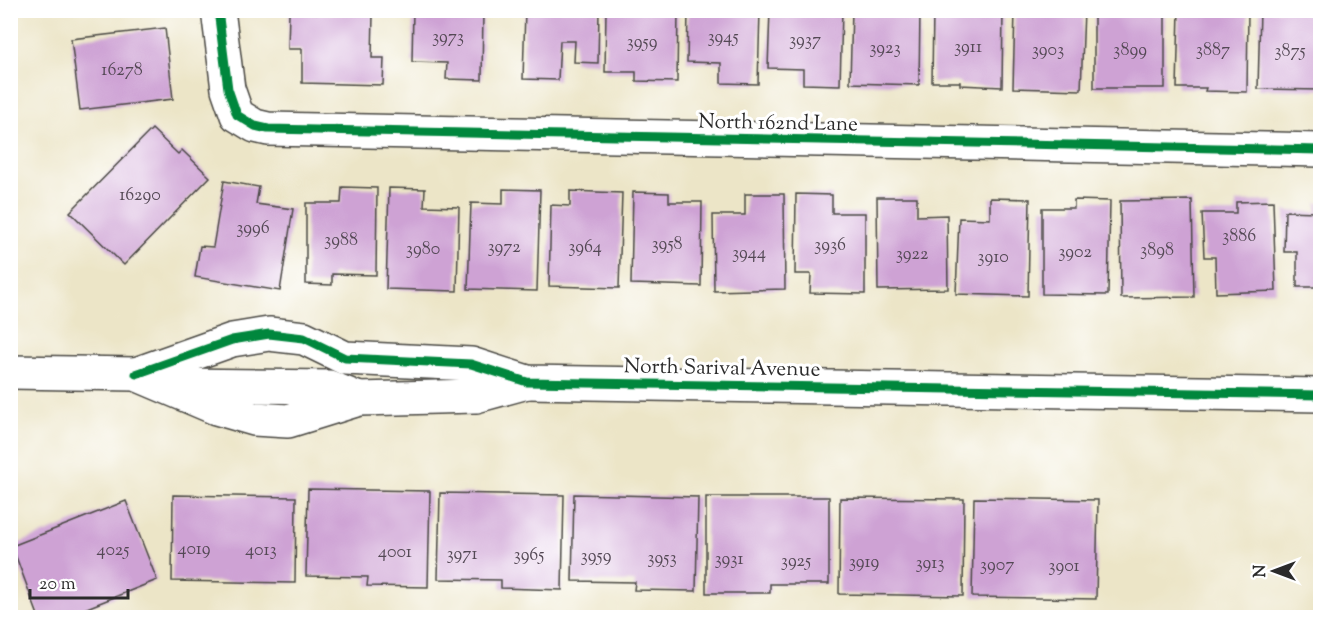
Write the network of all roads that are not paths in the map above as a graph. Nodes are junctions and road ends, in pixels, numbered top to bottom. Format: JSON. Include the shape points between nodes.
{"nodes":[{"id":1,"x":218,"y":10,"type":"edge"},
{"id":2,"x":1320,"y":150,"type":"edge"},
{"id":3,"x":345,"y":358,"type":"junction"},
{"id":4,"x":10,"y":372,"type":"edge"},
{"id":5,"x":151,"y":380,"type":"junction"},
{"id":6,"x":527,"y":382,"type":"junction"},
{"id":7,"x":329,"y":387,"type":"junction"},
{"id":8,"x":1320,"y":395,"type":"edge"},
{"id":9,"x":359,"y":399,"type":"junction"}],
"edges":[{"from":1,"to":2,"type":"street","name":"North 162nd Lane","via":[[228,89],[237,115],[268,129]]},
{"from":3,"to":5,"type":"street","name":"North Sarival Avenue","via":[[304,338],[269,334],[232,340]]},
{"from":3,"to":6,"type":"street","name":"North Sarival Avenue","via":[[471,364]]},
{"from":3,"to":7,"type":"street"},
{"from":4,"to":5,"type":"street","name":"North Sarival Avenue"},
{"from":5,"to":7,"type":"street","name":"North Sarival Avenue"},
{"from":5,"to":9,"type":"street","name":"North Sarival Avenue","via":[[216,408],[254,419],[288,421]]},
{"from":6,"to":8,"type":"street","name":"North Sarival Avenue"},
{"from":6,"to":9,"type":"street","name":"North Sarival Avenue","via":[[476,396]]},
{"from":7,"to":9,"type":"street","name":"North Sarival Avenue"}]}
